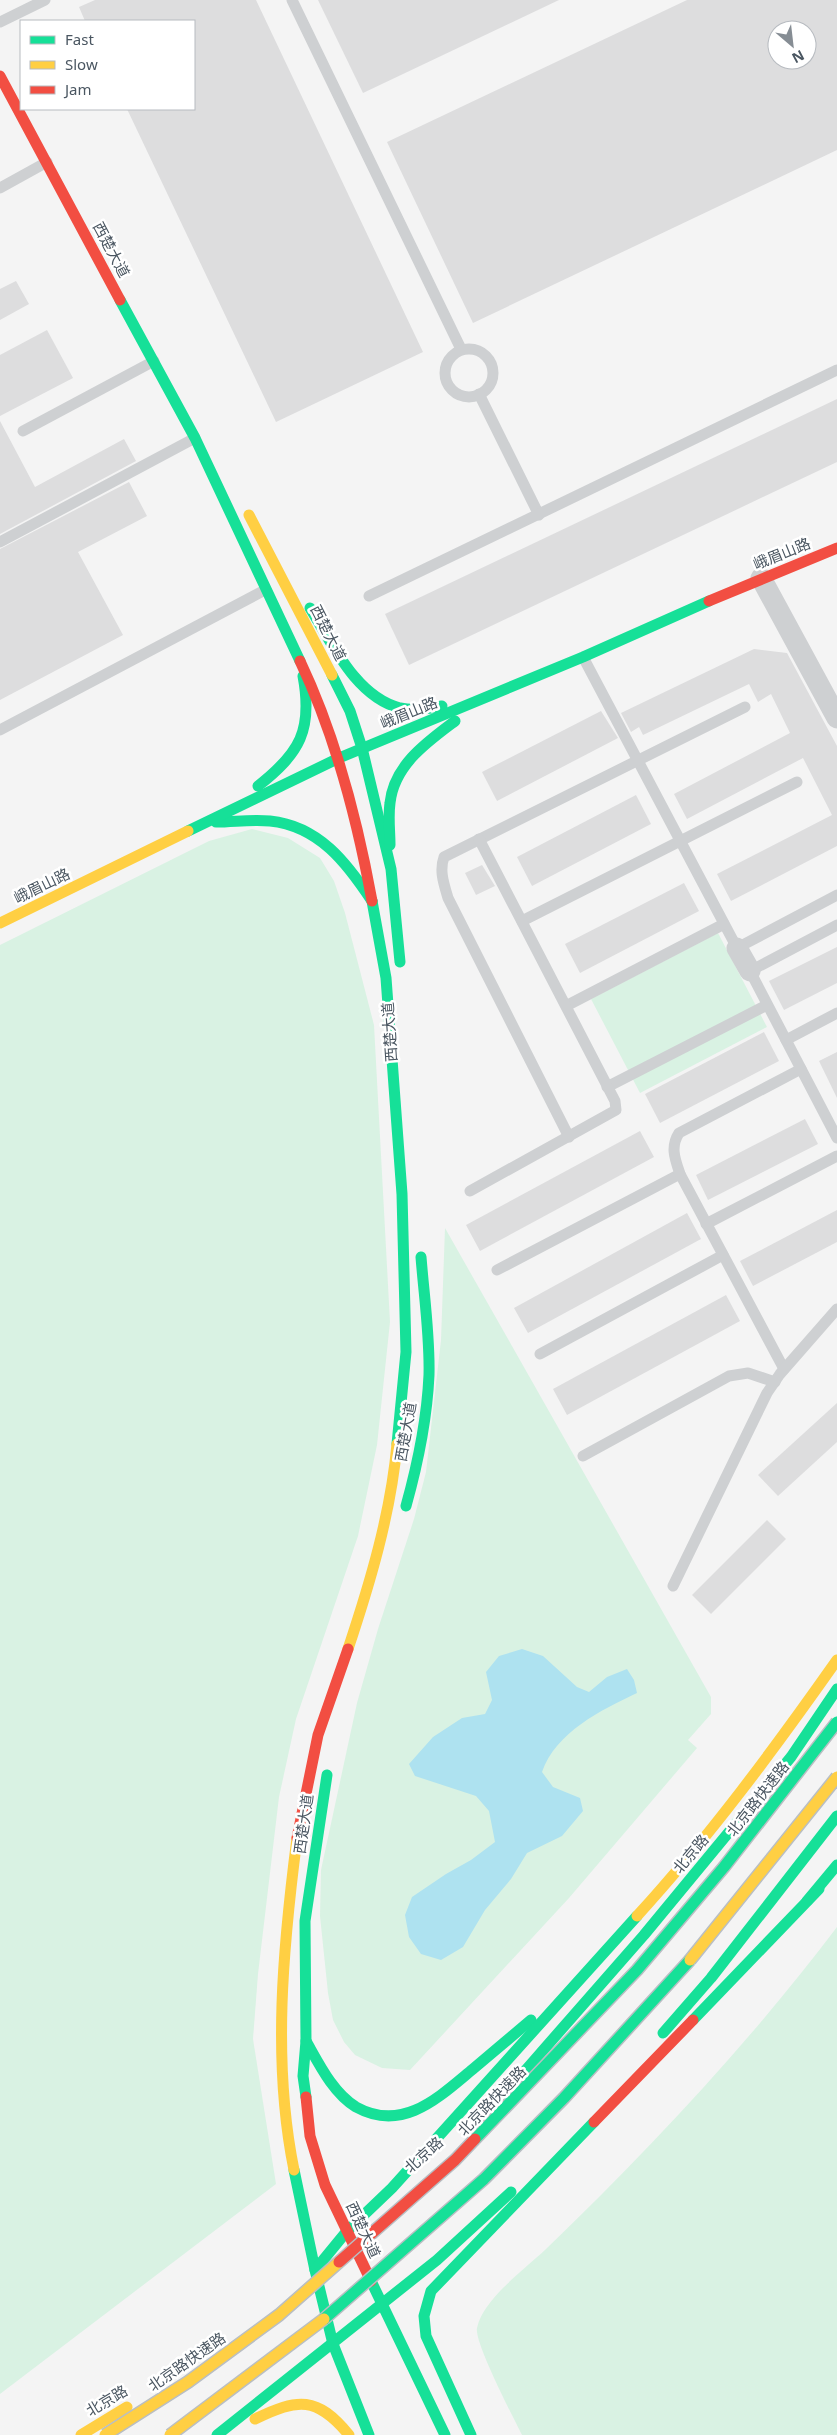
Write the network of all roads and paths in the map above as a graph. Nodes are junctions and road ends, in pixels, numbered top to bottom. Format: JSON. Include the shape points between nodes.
{"nodes":[{"id":1,"x":45,"y":0,"type":"edge"},
{"id":2,"x":292,"y":0,"type":"edge"},
{"id":3,"x":0,"y":22,"type":"edge"},
{"id":4,"x":0,"y":76,"type":"edge"},
{"id":5,"x":47,"y":162,"type":"junction"},
{"id":6,"x":0,"y":188,"type":"edge"},
{"id":7,"x":461,"y":349,"type":"junction"},
{"id":8,"x":154,"y":361,"type":"junction"},
{"id":9,"x":837,"y":370,"type":"edge"},
{"id":10,"x":479,"y":394,"type":"junction"},
{"id":11,"x":23,"y":431,"type":"dead end"},
{"id":12,"x":196,"y":438,"type":"junction"},
{"id":13,"x":243,"y":507,"type":"junction"},
{"id":14,"x":539,"y":515,"type":"junction"},
{"id":15,"x":0,"y":542,"type":"edge"},
{"id":16,"x":837,"y":548,"type":"edge"},
{"id":17,"x":761,"y":578,"type":"junction"},
{"id":18,"x":265,"y":590,"type":"junction"},
{"id":19,"x":369,"y":596,"type":"dead end"},
{"id":20,"x":583,"y":657,"type":"junction"},
{"id":21,"x":298,"y":658,"type":"junction"},
{"id":22,"x":488,"y":696,"type":"junction"},
{"id":23,"x":745,"y":707,"type":"dead end"},
{"id":24,"x":837,"y":718,"type":"edge"},
{"id":25,"x":0,"y":730,"type":"edge"},
{"id":26,"x":362,"y":748,"type":"junction"},
{"id":27,"x":339,"y":758,"type":"junction"},
{"id":28,"x":638,"y":760,"type":"junction"},
{"id":29,"x":797,"y":782,"type":"dead end"},
{"id":30,"x":207,"y":822,"type":"junction"},
{"id":31,"x":479,"y":839,"type":"junction"},
{"id":32,"x":680,"y":840,"type":"junction"},
{"id":33,"x":390,"y":869,"type":"junction"},
{"id":34,"x":837,"y":895,"type":"edge"},
{"id":35,"x":372,"y":902,"type":"junction"},
{"id":36,"x":0,"y":922,"type":"edge"},
{"id":37,"x":522,"y":922,"type":"junction"},
{"id":38,"x":724,"y":924,"type":"junction"},
{"id":39,"x":837,"y":925,"type":"edge"},
{"id":40,"x":737,"y":948,"type":"junction"},
{"id":41,"x":750,"y":970,"type":"junction"},
{"id":42,"x":401,"y":972,"type":"dead end"},
{"id":43,"x":767,"y":1005,"type":"junction"},
{"id":44,"x":566,"y":1006,"type":"junction"},
{"id":45,"x":837,"y":1013,"type":"edge"},
{"id":46,"x":786,"y":1040,"type":"junction"},
{"id":47,"x":801,"y":1070,"type":"junction"},
{"id":48,"x":607,"y":1087,"type":"junction"},
{"id":49,"x":832,"y":1118,"type":"edge"},
{"id":50,"x":569,"y":1137,"type":"junction"},
{"id":51,"x":837,"y":1138,"type":"edge"},
{"id":52,"x":837,"y":1156,"type":"edge"},
{"id":53,"x":680,"y":1174,"type":"junction"},
{"id":54,"x":470,"y":1191,"type":"dead end"},
{"id":55,"x":706,"y":1224,"type":"junction"},
{"id":56,"x":420,"y":1245,"type":"dead end"},
{"id":57,"x":723,"y":1255,"type":"junction"},
{"id":58,"x":497,"y":1270,"type":"dead end"},
{"id":59,"x":837,"y":1308,"type":"edge"},
{"id":60,"x":540,"y":1354,"type":"dead end"},
{"id":61,"x":784,"y":1369,"type":"junction"},
{"id":62,"x":775,"y":1382,"type":"junction"},
{"id":63,"x":582,"y":1456,"type":"dead end"},
{"id":64,"x":402,"y":1521,"type":"dead end"},
{"id":65,"x":673,"y":1586,"type":"dead end"},
{"id":66,"x":837,"y":1660,"type":"edge"},
{"id":67,"x":837,"y":1689,"type":"edge"},
{"id":68,"x":837,"y":1722,"type":"edge"},
{"id":69,"x":330,"y":1765,"type":"dead end"},
{"id":70,"x":837,"y":1777,"type":"edge"},
{"id":71,"x":837,"y":1816,"type":"edge"},
{"id":72,"x":837,"y":1865,"type":"edge"},
{"id":73,"x":596,"y":1962,"type":"junction"},
{"id":74,"x":727,"y":1983,"type":"junction"},
{"id":75,"x":306,"y":2041,"type":"junction"},
{"id":76,"x":537,"y":2167,"type":"junction"},
{"id":77,"x":349,"y":2237,"type":"junction"},
{"id":78,"x":315,"y":2270,"type":"junction"},
{"id":79,"x":284,"y":2295,"type":"dead end"},
{"id":80,"x":382,"y":2305,"type":"junction"},
{"id":81,"x":254,"y":2319,"type":"dead end"},
{"id":82,"x":333,"y":2344,"type":"junction"},
{"id":83,"x":81,"y":2435,"type":"edge"},
{"id":84,"x":105,"y":2435,"type":"edge"},
{"id":85,"x":170,"y":2435,"type":"edge"},
{"id":86,"x":218,"y":2435,"type":"edge"},
{"id":87,"x":224,"y":2435,"type":"edge"},
{"id":88,"x":349,"y":2435,"type":"edge"},
{"id":89,"x":369,"y":2435,"type":"edge"},
{"id":90,"x":445,"y":2435,"type":"edge"},
{"id":91,"x":471,"y":2435,"type":"edge"}],
"edges":[{"from":1,"to":3,"type":"lane"},
{"from":2,"to":7,"type":"lane"},
{"from":4,"to":5,"type":"main road","name":"西楚大道"},
{"from":5,"to":6,"type":"lane"},
{"from":5,"to":8,"type":"main road","name":"西楚大道"},
{"from":7,"to":10,"type":"lane","via":[[478,350],[491,361],[493,378],[484,393]]},
{"from":7,"to":10,"type":"lane","via":[[448,360],[444,376],[452,392],[468,398]]},
{"from":8,"to":11,"type":"lane"},
{"from":8,"to":12,"type":"main road","name":"西楚大道"},
{"from":9,"to":14,"type":"lane"},
{"from":10,"to":14,"type":"lane"},
{"from":12,"to":13,"type":"main road","name":"西楚大道"},
{"from":12,"to":15,"type":"lane"},
{"from":12,"to":18,"type":"main road","name":"西楚大道"},
{"from":13,"to":22,"type":"main road","via":[[356,680],[377,698],[391,706],[420,710]]},
{"from":13,"to":26,"type":"main road","name":"西楚大道","via":[[308,624],[346,702]]},
{"from":14,"to":19,"type":"lane"},
{"from":16,"to":17,"type":"main road","name":"峨眉山路"},
{"from":17,"to":20,"type":"main road","name":"峨眉山路"},
{"from":17,"to":24,"type":"street"},
{"from":18,"to":21,"type":"main road","name":"西楚大道"},
{"from":18,"to":25,"type":"lane"},
{"from":20,"to":22,"type":"main road","name":"峨眉山路"},
{"from":20,"to":28,"type":"lane"},
{"from":21,"to":27,"type":"main road","name":"西楚大道","via":[[328,723]]},
{"from":21,"to":30,"type":"main road","via":[[308,698],[304,739],[277,772]]},
{"from":22,"to":26,"type":"main road","name":"峨眉山路"},
{"from":22,"to":33,"type":"main road","via":[[419,748],[397,780],[390,801]]},
{"from":23,"to":28,"type":"lane"},
{"from":26,"to":27,"type":"main road","name":"峨眉山路"},
{"from":26,"to":33,"type":"main road","name":"西楚大道"},
{"from":27,"to":30,"type":"main road","name":"峨眉山路"},
{"from":27,"to":35,"type":"main road","name":"西楚大道"},
{"from":28,"to":31,"type":"lane"},
{"from":28,"to":32,"type":"lane"},
{"from":29,"to":32,"type":"lane"},
{"from":30,"to":35,"type":"main road","via":[[270,821],[296,826],[332,848],[354,873]]},
{"from":30,"to":36,"type":"main road","name":"峨眉山路"},
{"from":31,"to":37,"type":"lane"},
{"from":31,"to":50,"type":"lane","via":[[444,857],[441,866],[446,890]]},
{"from":32,"to":37,"type":"lane"},
{"from":32,"to":38,"type":"lane"},
{"from":33,"to":42,"type":"main road","name":"西楚大道"},
{"from":34,"to":40,"type":"lane"},
{"from":35,"to":78,"type":"main road","name":"西楚大道","via":[[386,978],[402,1194],[406,1352],[395,1469],[367,1592],[318,1735],[298,1827],[286,1920],[281,2061],[291,2155]]},
{"from":37,"to":44,"type":"lane"},
{"from":38,"to":40,"type":"lane"},
{"from":38,"to":44,"type":"lane"},
{"from":39,"to":41,"type":"lane"},
{"from":40,"to":41,"type":"street"},
{"from":41,"to":43,"type":"lane"},
{"from":43,"to":46,"type":"lane"},
{"from":43,"to":48,"type":"lane"},
{"from":44,"to":48,"type":"lane"},
{"from":45,"to":46,"type":"lane"},
{"from":46,"to":47,"type":"lane"},
{"from":47,"to":49,"type":"lane"},
{"from":47,"to":53,"type":"lane","via":[[680,1134],[674,1141],[674,1158]]},
{"from":48,"to":50,"type":"lane","via":[[616,1110]]},
{"from":49,"to":51,"type":"lane"},
{"from":50,"to":54,"type":"lane"},
{"from":52,"to":55,"type":"lane"},
{"from":53,"to":55,"type":"lane"},
{"from":53,"to":58,"type":"lane"},
{"from":55,"to":57,"type":"lane"},
{"from":56,"to":64,"type":"main road","name":"西楚大道","via":[[428,1391],[419,1449]]},
{"from":57,"to":60,"type":"lane"},
{"from":57,"to":61,"type":"lane"},
{"from":59,"to":61,"type":"lane"},
{"from":61,"to":62,"type":"lane"},
{"from":62,"to":63,"type":"lane","via":[[748,1373],[729,1376]]},
{"from":62,"to":65,"type":"lane"},
{"from":66,"to":73,"type":"main road","via":[[670,1880]]},
{"from":67,"to":77,"type":"main road","name":"北京路","via":[[785,1764],[644,1935],[474,2130]]},
{"from":68,"to":84,"type":"main road","name":"北京路快速路","bridge":true,"via":[[724,1867],[637,1970],[455,2160],[280,2315],[188,2382]]},
{"from":69,"to":75,"type":"main road","name":"西楚大道","via":[[305,1921]]},
{"from":70,"to":85,"type":"main road","bridge":true,"via":[[701,1948],[564,2098],[484,2179],[312,2330]]},
{"from":71,"to":76,"type":"main road","via":[[711,1978],[613,2090]]},
{"from":72,"to":74,"type":"main road","via":[[819,1888]]},
{"from":73,"to":75,"type":"main road","via":[[432,2104],[405,2114],[378,2116],[355,2106],[324,2073]]},
{"from":73,"to":77,"type":"main road"},
{"from":74,"to":76,"type":"main road"},
{"from":74,"to":91,"type":"main road","via":[[431,2291],[424,2316],[426,2336]]},
{"from":75,"to":77,"type":"main road","name":"西楚大道","via":[[303,2076],[310,2136],[325,2185]]},
{"from":76,"to":80,"type":"main road","via":[[437,2260]]},
{"from":77,"to":78,"type":"main road"},
{"from":77,"to":80,"type":"main road","name":"西楚大道"},
{"from":78,"to":79,"type":"main road"},
{"from":78,"to":82,"type":"main road","name":"西楚大道"},
{"from":80,"to":82,"type":"main road"},
{"from":80,"to":90,"type":"main road","name":"西楚大道"},
{"from":81,"to":83,"type":"main road","name":"北京路","via":[[208,2356]]},
{"from":82,"to":86,"type":"main road"},
{"from":82,"to":89,"type":"main road","name":"西楚大道"},
{"from":87,"to":88,"type":"main road","via":[[288,2404],[313,2404],[338,2420]]}]}
